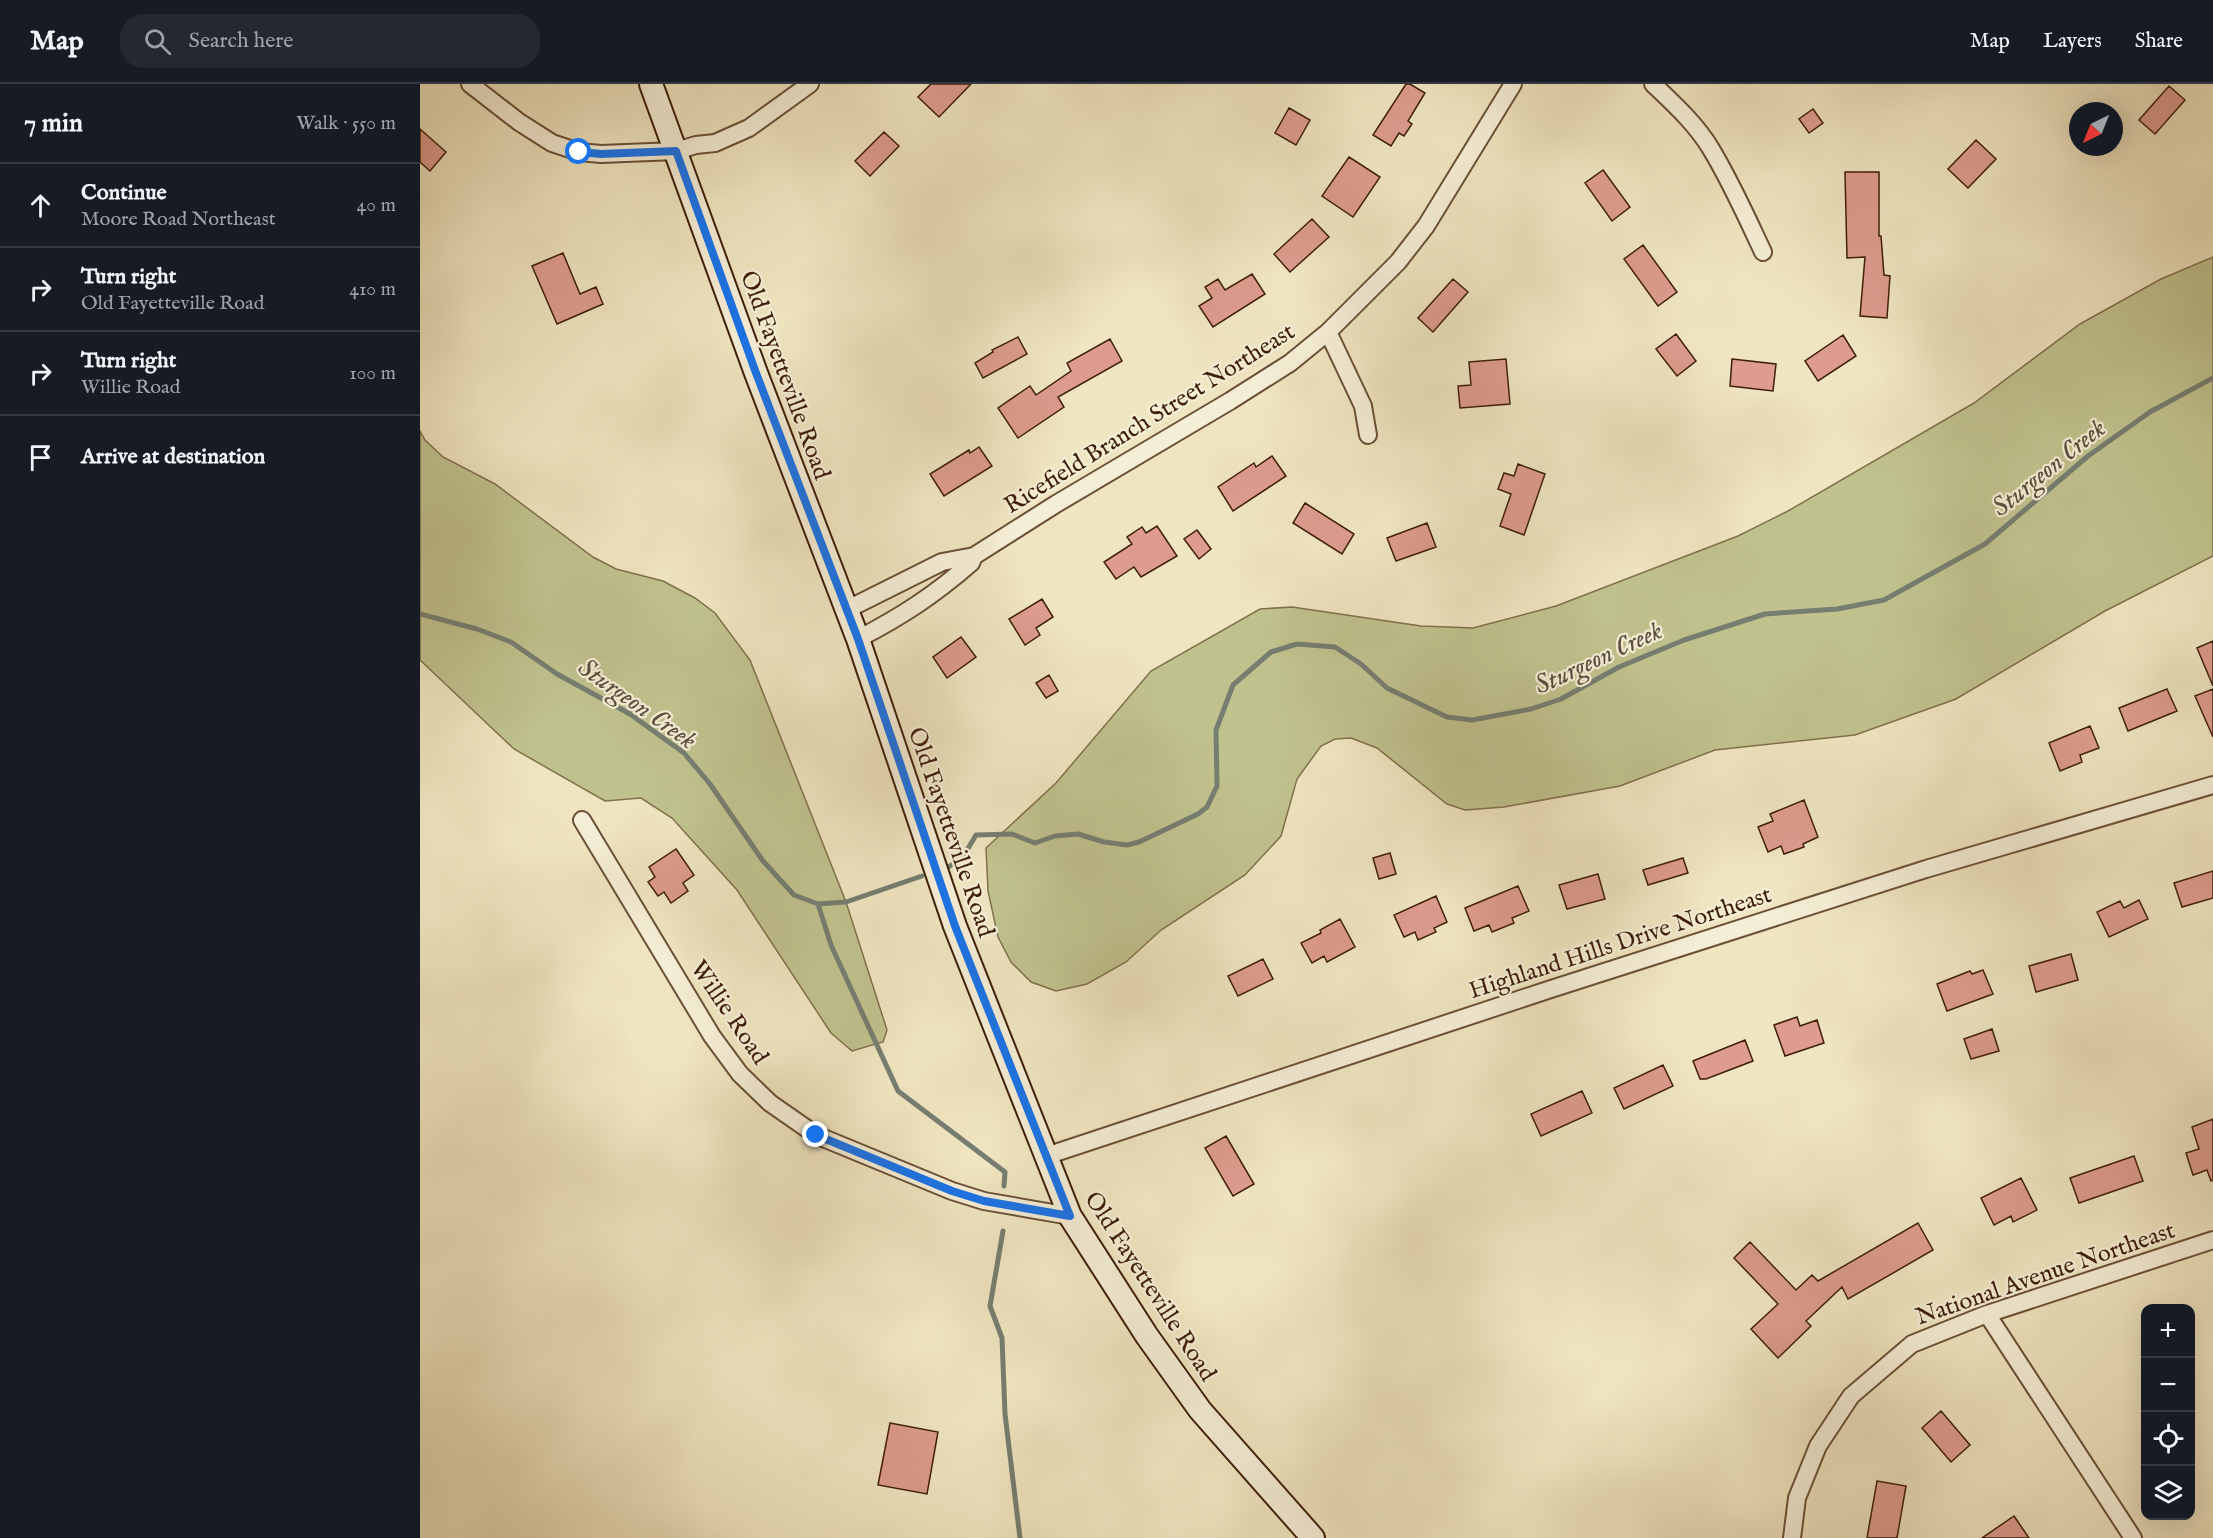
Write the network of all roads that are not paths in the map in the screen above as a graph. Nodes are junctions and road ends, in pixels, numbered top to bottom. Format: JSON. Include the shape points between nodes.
{"nodes":[{"id":1,"x":470,"y":84,"type":"edge"},
{"id":2,"x":651,"y":84,"type":"edge"},
{"id":3,"x":810,"y":84,"type":"edge"},
{"id":4,"x":1513,"y":84,"type":"edge"},
{"id":5,"x":1653,"y":84,"type":"edge"},
{"id":6,"x":676,"y":151,"type":"junction"},
{"id":7,"x":1763,"y":252,"type":"dead end"},
{"id":8,"x":1328,"y":332,"type":"junction"},
{"id":9,"x":1368,"y":435,"type":"dead end"},
{"id":10,"x":974,"y":556,"type":"junction"},
{"id":11,"x":846,"y":609,"type":"junction"},
{"id":12,"x":858,"y":639,"type":"junction"},
{"id":13,"x":2213,"y":784,"type":"edge"},
{"id":14,"x":582,"y":820,"type":"dead end"},
{"id":15,"x":1046,"y":1156,"type":"junction"},
{"id":16,"x":1070,"y":1216,"type":"junction"},
{"id":17,"x":2213,"y":1240,"type":"edge"},
{"id":18,"x":1987,"y":1314,"type":"junction"},
{"id":19,"x":1313,"y":1538,"type":"edge"},
{"id":20,"x":1792,"y":1538,"type":"edge"},
{"id":21,"x":2133,"y":1538,"type":"edge"}],
"edges":[{"from":1,"to":6,"type":"street","via":[[519,122],[552,142],[579,152]]},
{"from":2,"to":6,"type":"street","name":"Old Fayetteville Road"},
{"from":3,"to":6,"type":"street","via":[[749,128],[715,143]]},
{"from":4,"to":8,"type":"street","name":"Ricefield Branch Street Northeast","via":[[1405,253]]},
{"from":5,"to":7,"type":"street","via":[[1682,111],[1711,148]]},
{"from":6,"to":11,"type":"street","name":"Old Fayetteville Road"},
{"from":8,"to":9,"type":"street","via":[[1363,406]]},
{"from":8,"to":10,"type":"street","name":"Ricefield Branch Street Northeast","via":[[1290,363],[1230,401]]},
{"from":10,"to":11,"type":"street","name":"Ricefield Branch Street Northeast","via":[[942,562]]},
{"from":10,"to":12,"type":"street","name":"Ricefield Branch Street Northeast","via":[[971,564],[926,600]]},
{"from":11,"to":12,"type":"street","name":"Old Fayetteville Road"},
{"from":12,"to":15,"type":"street","name":"Old Fayetteville Road","via":[[955,926]]},
{"from":13,"to":15,"type":"street","name":"Highland Hills Drive Northeast","via":[[1926,869]]},
{"from":14,"to":16,"type":"street","name":"Willie Road","via":[[712,1036],[740,1074],[771,1103],[816,1135],[952,1191],[984,1201]]},
{"from":15,"to":16,"type":"street","name":"Old Fayetteville Road"},
{"from":16,"to":19,"type":"street","name":"Old Fayetteville Road","via":[[1200,1410]]},
{"from":17,"to":18,"type":"street","name":"National Avenue Northeast"},
{"from":18,"to":20,"type":"street","name":"National Avenue Northeast","via":[[1911,1344],[1851,1396],[1818,1446],[1797,1498]]},
{"from":18,"to":21,"type":"street"}]}
